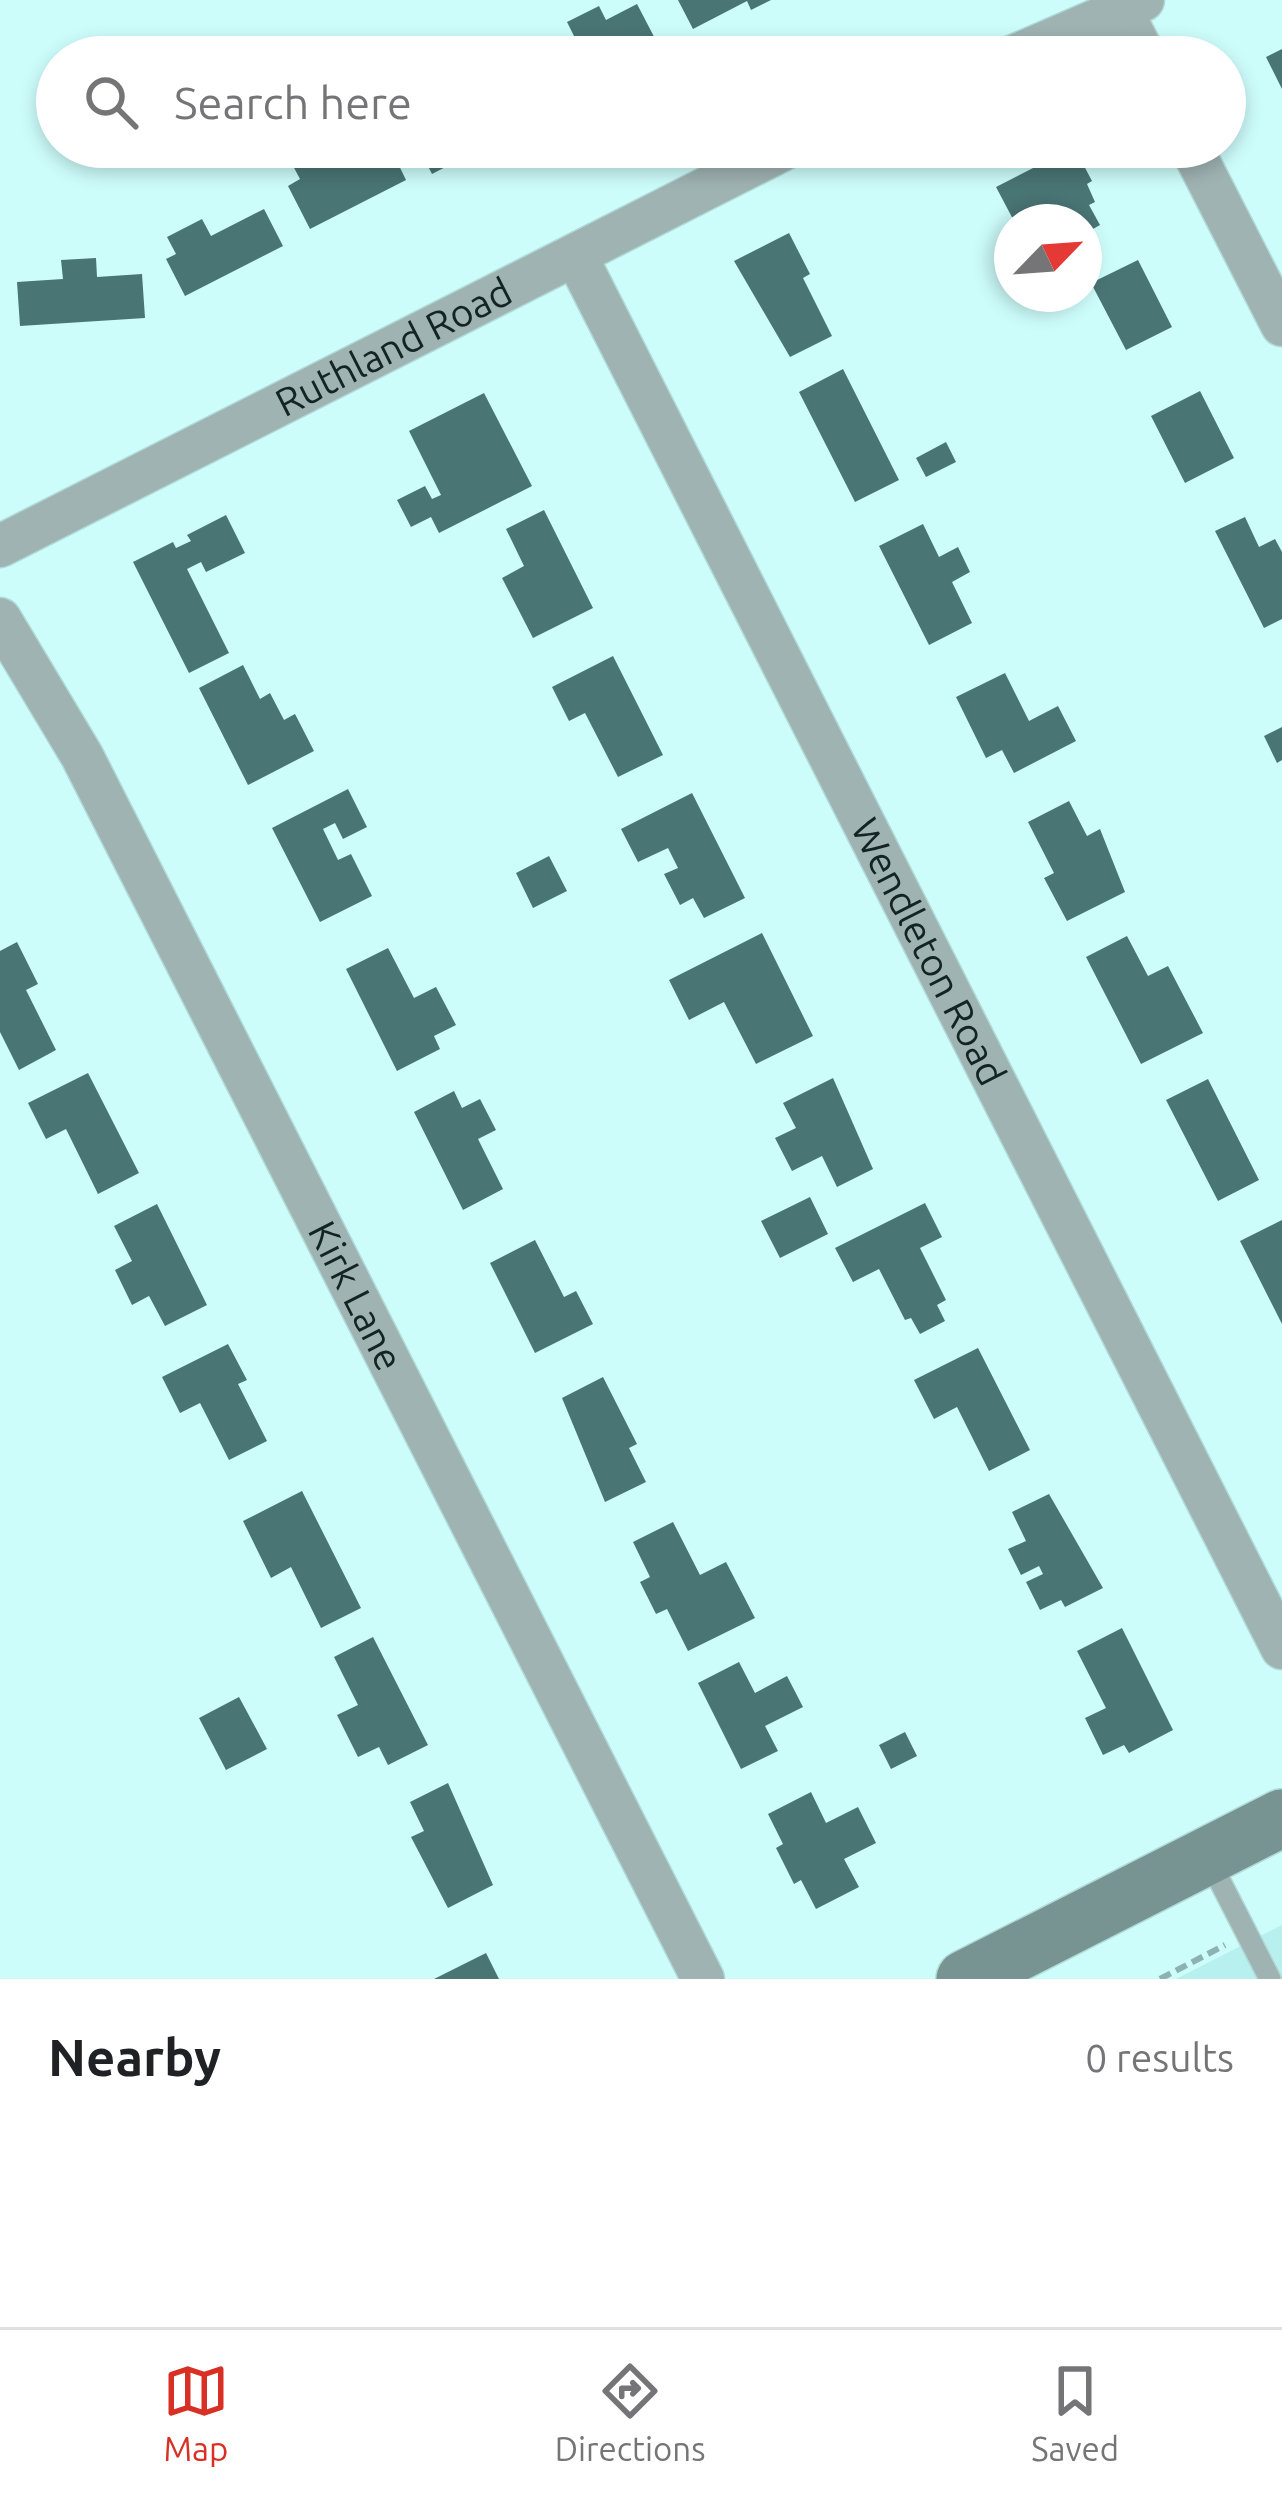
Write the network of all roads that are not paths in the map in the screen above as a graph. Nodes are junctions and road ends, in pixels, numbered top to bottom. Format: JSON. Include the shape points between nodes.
{"nodes":[{"id":1,"x":1127,"y":4,"type":"edge"},
{"id":2,"x":1058,"y":36,"type":"edge"},
{"id":3,"x":1138,"y":36,"type":"edge"},
{"id":4,"x":747,"y":168,"type":"edge"},
{"id":5,"x":1202,"y":168,"type":"edge"},
{"id":6,"x":576,"y":256,"type":"junction"},
{"id":7,"x":1282,"y":325,"type":"edge"},
{"id":8,"x":0,"y":546,"type":"edge"},
{"id":9,"x":0,"y":619,"type":"edge"},
{"id":10,"x":1282,"y":1648,"type":"edge"},
{"id":11,"x":1282,"y":1818,"type":"edge"},
{"id":12,"x":1207,"y":1856,"type":"junction"},
{"id":13,"x":703,"y":1979,"type":"edge"},
{"id":14,"x":965,"y":1979,"type":"edge"},
{"id":15,"x":1270,"y":1979,"type":"edge"}],
"edges":[{"from":1,"to":2,"type":"street"},
{"from":1,"to":3,"type":"street"},
{"from":4,"to":6,"type":"street","name":"Ruthland Road"},
{"from":5,"to":7,"type":"street"},
{"from":6,"to":8,"type":"street","name":"Ruthland Road"},
{"from":6,"to":10,"type":"street","name":"Wendleton Road"},
{"from":9,"to":13,"type":"street","name":"Kirk Lane","via":[[82,756]]},
{"from":11,"to":12,"type":"main road"},
{"from":12,"to":14,"type":"main road"},
{"from":12,"to":15,"type":"lane"}]}
